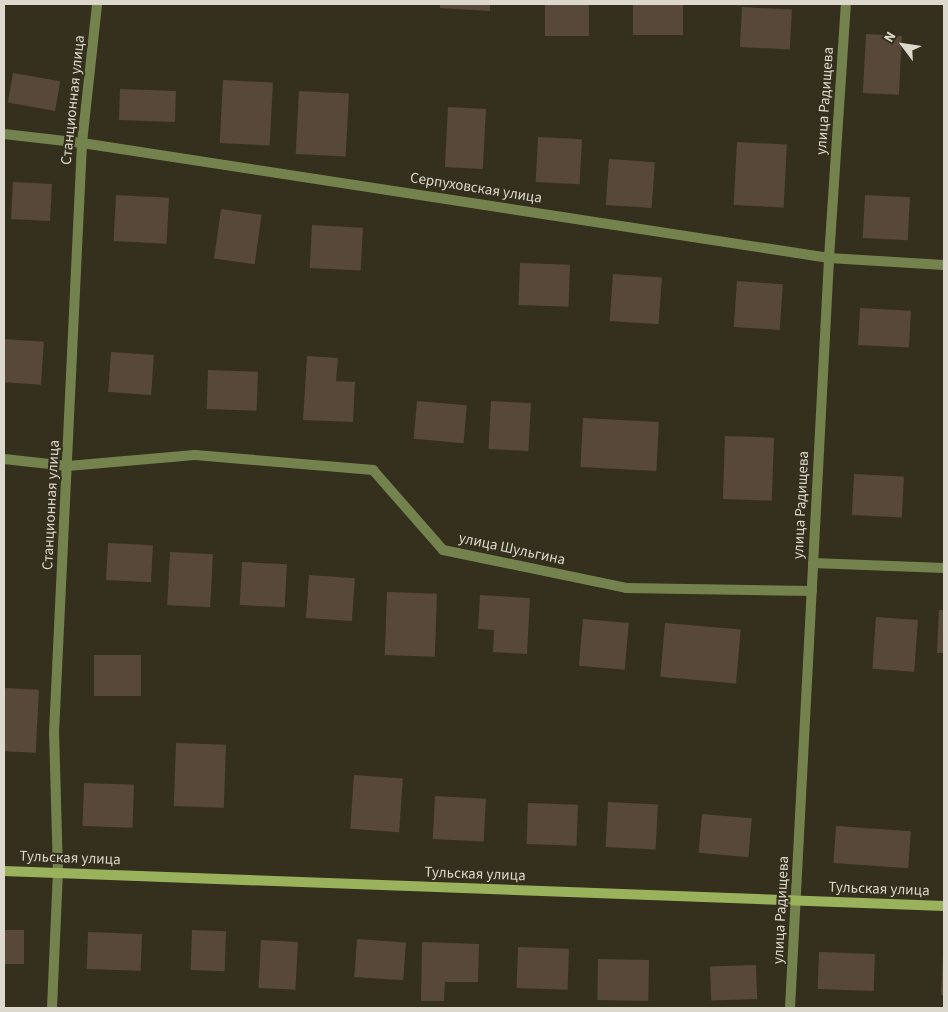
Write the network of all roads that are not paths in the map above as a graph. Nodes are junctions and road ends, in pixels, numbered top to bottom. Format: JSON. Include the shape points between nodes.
{"nodes":[{"id":1,"x":97,"y":4,"type":"edge"},
{"id":2,"x":846,"y":4,"type":"edge"},
{"id":3,"x":4,"y":134,"type":"edge"},
{"id":4,"x":82,"y":143,"type":"junction"},
{"id":5,"x":829,"y":258,"type":"junction"},
{"id":6,"x":944,"y":265,"type":"edge"},
{"id":7,"x":4,"y":459,"type":"edge"},
{"id":8,"x":68,"y":466,"type":"junction"},
{"id":9,"x":813,"y":563,"type":"junction"},
{"id":10,"x":944,"y":568,"type":"edge"},
{"id":11,"x":812,"y":591,"type":"junction"},
{"id":12,"x":4,"y":871,"type":"edge"},
{"id":13,"x":58,"y":873,"type":"junction"},
{"id":14,"x":798,"y":901,"type":"junction"},
{"id":15,"x":944,"y":906,"type":"edge"},
{"id":16,"x":52,"y":1008,"type":"edge"},
{"id":17,"x":790,"y":1008,"type":"edge"}],
"edges":[{"from":1,"to":4,"type":"street","name":"Станционная улица"},
{"from":2,"to":5,"type":"street","name":"улица Радищева"},
{"from":3,"to":4,"type":"street","name":"Серпуховская улица"},
{"from":4,"to":5,"type":"street","name":"Серпуховская улица"},
{"from":4,"to":8,"type":"street","name":"Станционная улица"},
{"from":5,"to":6,"type":"street","name":"Серпуховская улица"},
{"from":5,"to":9,"type":"street","name":"улица Радищева"},
{"from":7,"to":8,"type":"street","name":"улица Шульгина"},
{"from":8,"to":11,"type":"street","name":"улица Шульгина","via":[[195,455],[373,470],[443,550],[626,588]]},
{"from":8,"to":13,"type":"street","name":"Станционная улица","via":[[54,733]]},
{"from":9,"to":10,"type":"street"},
{"from":9,"to":11,"type":"street","name":"улица Радищева"},
{"from":11,"to":14,"type":"street","name":"улица Радищева"},
{"from":12,"to":13,"type":"main road","name":"Тульская улица"},
{"from":13,"to":14,"type":"main road","name":"Тульская улица"},
{"from":13,"to":16,"type":"street","name":"Станционная улица"},
{"from":14,"to":15,"type":"main road","name":"Тульская улица"},
{"from":14,"to":17,"type":"street","name":"улица Радищева"}]}
